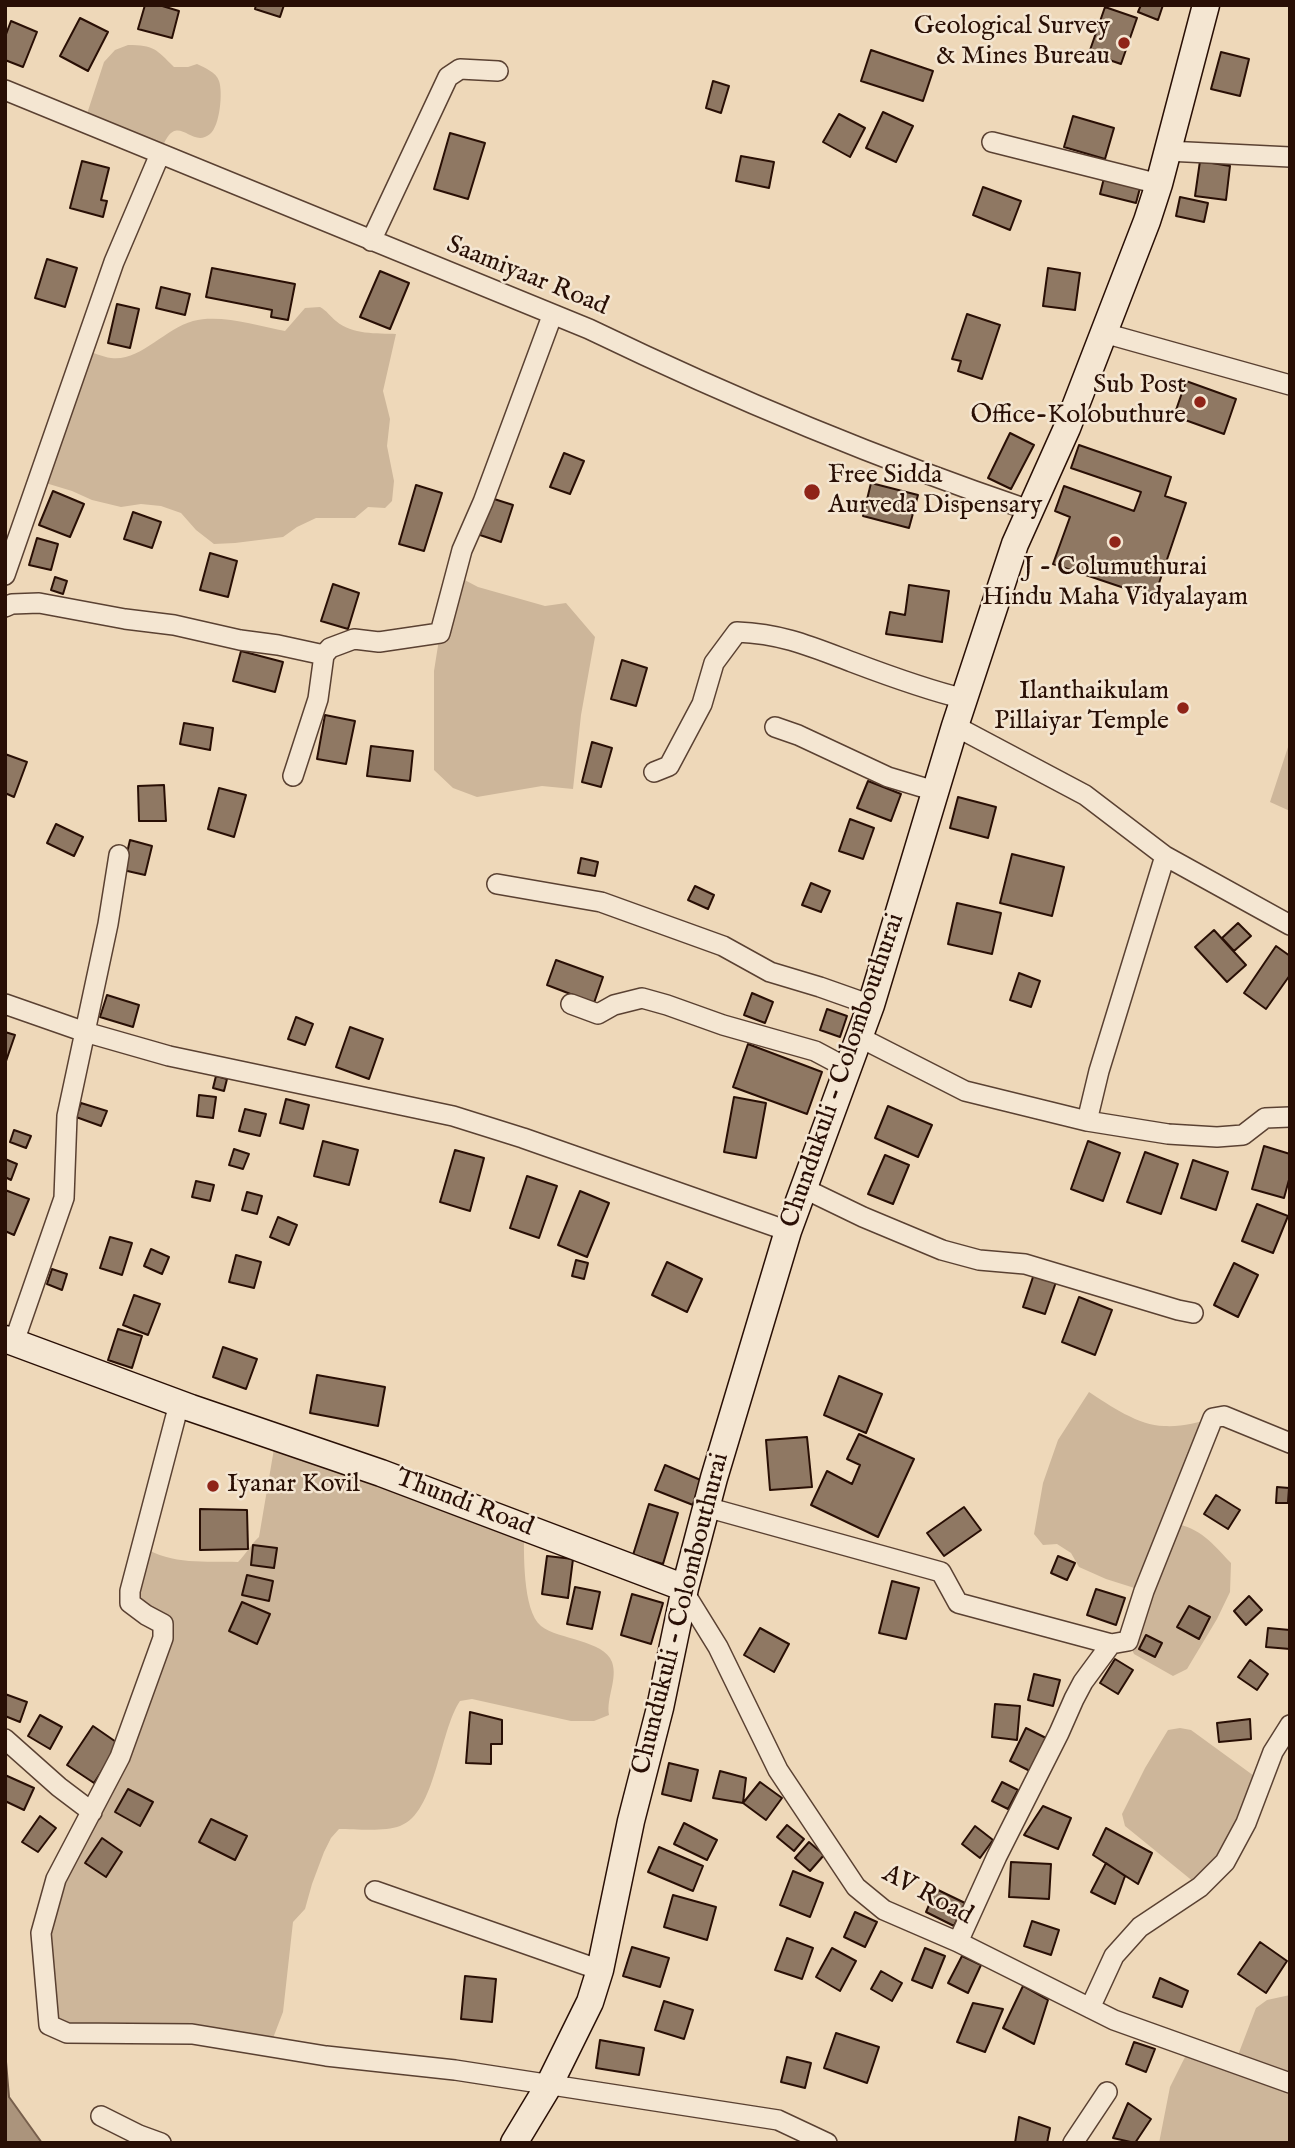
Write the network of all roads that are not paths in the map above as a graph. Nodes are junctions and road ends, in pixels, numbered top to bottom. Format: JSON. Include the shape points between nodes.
{"nodes":[{"id":1,"x":1206,"y":5,"type":"edge"},
{"id":2,"x":499,"y":71,"type":"dead end"},
{"id":3,"x":5,"y":90,"type":"edge"},
{"id":4,"x":992,"y":142,"type":"dead end"},
{"id":5,"x":1167,"y":151,"type":"junction"},
{"id":6,"x":160,"y":155,"type":"junction"},
{"id":7,"x":1290,"y":157,"type":"edge"},
{"id":8,"x":1159,"y":184,"type":"junction"},
{"id":9,"x":370,"y":241,"type":"junction"},
{"id":10,"x":552,"y":316,"type":"junction"},
{"id":11,"x":1104,"y":333,"type":"junction"},
{"id":12,"x":1290,"y":386,"type":"edge"},
{"id":13,"x":1029,"y":510,"type":"junction"},
{"id":14,"x":5,"y":575,"type":"edge"},
{"id":15,"x":5,"y":607,"type":"edge"},
{"id":16,"x":324,"y":655,"type":"junction"},
{"id":17,"x":965,"y":699,"type":"junction"},
{"id":18,"x":955,"y":726,"type":"junction"},
{"id":19,"x":775,"y":727,"type":"dead end"},
{"id":20,"x":654,"y":772,"type":"dead end"},
{"id":21,"x":293,"y":776,"type":"dead end"},
{"id":22,"x":935,"y":791,"type":"junction"},
{"id":23,"x":119,"y":855,"type":"dead end"},
{"id":24,"x":1165,"y":856,"type":"junction"},
{"id":25,"x":497,"y":884,"type":"dead end"},
{"id":26,"x":1290,"y":925,"type":"edge"},
{"id":27,"x":5,"y":1004,"type":"edge"},
{"id":28,"x":571,"y":1004,"type":"dead end"},
{"id":29,"x":871,"y":1005,"type":"junction"},
{"id":30,"x":85,"y":1032,"type":"junction"},
{"id":31,"x":859,"y":1037,"type":"junction"},
{"id":32,"x":848,"y":1068,"type":"junction"},
{"id":33,"x":1290,"y":1117,"type":"edge"},
{"id":34,"x":1087,"y":1121,"type":"junction"},
{"id":35,"x":803,"y":1188,"type":"junction"},
{"id":36,"x":788,"y":1231,"type":"junction"},
{"id":37,"x":1193,"y":1313,"type":"dead end"},
{"id":38,"x":10,"y":1340,"type":"edge"},
{"id":39,"x":179,"y":1404,"type":"junction"},
{"id":40,"x":1290,"y":1443,"type":"edge"},
{"id":41,"x":706,"y":1507,"type":"junction"},
{"id":42,"x":684,"y":1590,"type":"junction"},
{"id":43,"x":1111,"y":1644,"type":"junction"},
{"id":44,"x":1290,"y":1725,"type":"edge"},
{"id":45,"x":5,"y":1739,"type":"edge"},
{"id":46,"x":92,"y":1812,"type":"junction"},
{"id":47,"x":376,"y":1892,"type":"dead end"},
{"id":48,"x":958,"y":1942,"type":"junction"},
{"id":49,"x":600,"y":1970,"type":"junction"},
{"id":50,"x":1090,"y":2008,"type":"junction"},
{"id":51,"x":1290,"y":2083,"type":"edge"},
{"id":52,"x":549,"y":2085,"type":"junction"},
{"id":53,"x":1107,"y":2092,"type":"dead end"},
{"id":54,"x":101,"y":2116,"type":"dead end"},
{"id":55,"x":161,"y":2143,"type":"edge"},
{"id":56,"x":514,"y":2143,"type":"edge"},
{"id":57,"x":826,"y":2143,"type":"edge"},
{"id":58,"x":1073,"y":2143,"type":"edge"}],
"edges":[{"from":1,"to":5,"type":"main road","name":"Chundukuli - Colombouthurai"},
{"from":2,"to":9,"type":"street","via":[[460,69],[448,76]]},
{"from":3,"to":6,"type":"street","name":"Saamiyaar Road"},
{"from":4,"to":8,"type":"street"},
{"from":5,"to":7,"type":"street"},
{"from":5,"to":8,"type":"main road","name":"Chundukuli - Colombouthurai"},
{"from":6,"to":9,"type":"street","name":"Saamiyaar Road"},
{"from":6,"to":14,"type":"street","via":[[114,262]]},
{"from":8,"to":11,"type":"main road","name":"Chundukuli - Colombouthurai"},
{"from":9,"to":10,"type":"street","name":"Saamiyaar Road"},
{"from":10,"to":13,"type":"street","name":"Saamiyaar Road","via":[[910,468]]},
{"from":10,"to":16,"type":"street","via":[[462,550],[440,632],[379,642],[354,639]]},
{"from":11,"to":12,"type":"street"},
{"from":11,"to":13,"type":"main road","name":"Chundukuli - Colombouthurai"},
{"from":13,"to":17,"type":"main road","name":"Chundukuli - Colombouthurai"},
{"from":15,"to":16,"type":"street","via":[[39,603]]},
{"from":16,"to":21,"type":"street","via":[[318,699]]},
{"from":17,"to":18,"type":"main road","name":"Chundukuli - Colombouthurai"},
{"from":17,"to":20,"type":"street","via":[[790,639],[737,632],[714,663],[702,704],[669,766]]},
{"from":18,"to":22,"type":"main road","name":"Chundukuli - Colombouthurai"},
{"from":18,"to":24,"type":"street","via":[[1085,795]]},
{"from":19,"to":22,"type":"street","via":[[888,777]]},
{"from":22,"to":29,"type":"main road","name":"Chundukuli - Colombouthurai"},
{"from":23,"to":30,"type":"street"},
{"from":24,"to":26,"type":"street"},
{"from":24,"to":34,"type":"street"},
{"from":25,"to":29,"type":"street","via":[[601,902],[723,946],[770,972]]},
{"from":27,"to":30,"type":"street"},
{"from":28,"to":32,"type":"street","via":[[598,1014],[642,998],[815,1051]]},
{"from":29,"to":31,"type":"main road","name":"Chundukuli - Colombouthurai"},
{"from":30,"to":36,"type":"street","via":[[169,1056],[453,1116]]},
{"from":30,"to":38,"type":"street","via":[[67,1116],[64,1198]]},
{"from":31,"to":32,"type":"main road","name":"Chundukuli - Colombouthurai"},
{"from":31,"to":34,"type":"street","via":[[965,1091]]},
{"from":32,"to":35,"type":"main road","name":"Chundukuli - Colombouthurai"},
{"from":33,"to":34,"type":"street","via":[[1265,1118],[1243,1135],[1217,1137]]},
{"from":35,"to":36,"type":"main road","name":"Chundukuli - Colombouthurai"},
{"from":35,"to":37,"type":"street","via":[[942,1250],[979,1260],[1025,1264]]},
{"from":36,"to":41,"type":"main road","name":"Chundukuli - Colombouthurai"},
{"from":38,"to":39,"type":"main road","name":"Thundi Road"},
{"from":39,"to":42,"type":"main road","name":"Thundi Road","via":[[381,1473]]},
{"from":39,"to":46,"type":"street","via":[[130,1591],[130,1603],[163,1624],[163,1638],[120,1756]]},
{"from":40,"to":43,"type":"street","via":[[1224,1416],[1213,1418],[1128,1641]]},
{"from":41,"to":42,"type":"main road","name":"Chundukuli - Colombouthurai"},
{"from":41,"to":43,"type":"street","via":[[941,1572],[958,1603]]},
{"from":42,"to":48,"type":"street","name":"AV Road","via":[[718,1647],[778,1770],[856,1887],[884,1910]]},
{"from":42,"to":49,"type":"main road","name":"Chundukuli - Colombouthurai"},
{"from":43,"to":48,"type":"street","via":[[1074,1699]]},
{"from":44,"to":50,"type":"street","via":[[1273,1752],[1246,1823],[1225,1862],[1200,1887],[1140,1927],[1114,1956]]},
{"from":45,"to":46,"type":"street"},
{"from":46,"to":52,"type":"street","via":[[56,1879],[41,1933],[49,2025],[67,2033],[192,2034]]},
{"from":47,"to":49,"type":"street"},
{"from":48,"to":50,"type":"street","name":"AV Road"},
{"from":49,"to":52,"type":"main road","name":"Chundukuli - Colombouthurai","via":[[590,2002]]},
{"from":50,"to":51,"type":"street","name":"AV Road"},
{"from":52,"to":56,"type":"main road","name":"Chundukuli - Colombouthurai"},
{"from":52,"to":57,"type":"street","via":[[778,2120]]},
{"from":53,"to":58,"type":"street"},
{"from":54,"to":55,"type":"street"}]}
